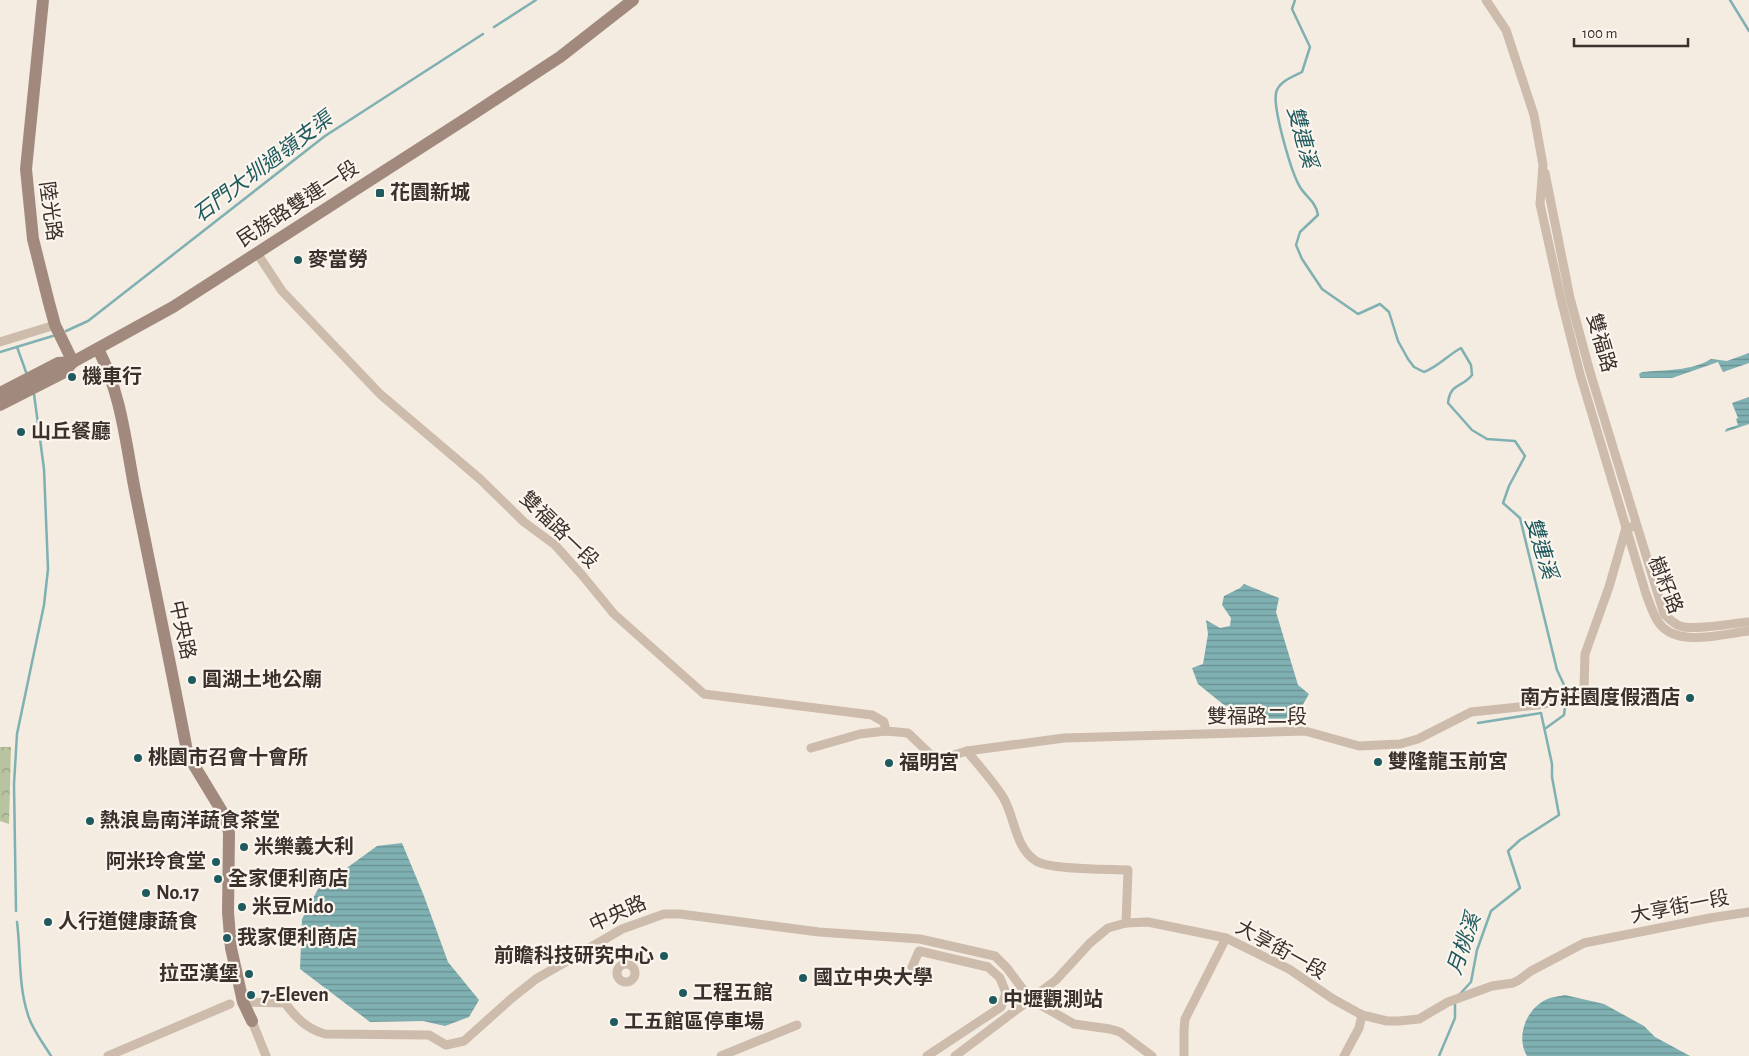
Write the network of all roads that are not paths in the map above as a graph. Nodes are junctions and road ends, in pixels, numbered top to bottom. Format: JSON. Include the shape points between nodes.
{"nodes":[{"id":1,"x":43,"y":0,"type":"edge"},
{"id":2,"x":633,"y":0,"type":"edge"},
{"id":3,"x":1486,"y":0,"type":"edge"},
{"id":4,"x":1543,"y":165,"type":"junction"},
{"id":5,"x":257,"y":253,"type":"junction"},
{"id":6,"x":55,"y":325,"type":"junction"},
{"id":7,"x":0,"y":342,"type":"edge"},
{"id":8,"x":98,"y":349,"type":"junction"},
{"id":9,"x":73,"y":362,"type":"junction"},
{"id":10,"x":0,"y":392,"type":"edge"},
{"id":11,"x":0,"y":405,"type":"edge"},
{"id":12,"x":1636,"y":526,"type":"junction"},
{"id":13,"x":1626,"y":528,"type":"junction"},
{"id":14,"x":1749,"y":622,"type":"edge"},
{"id":15,"x":1749,"y":632,"type":"edge"},
{"id":16,"x":886,"y":731,"type":"junction"},
{"id":17,"x":810,"y":748,"type":"dead end"},
{"id":18,"x":967,"y":751,"type":"junction"},
{"id":19,"x":1749,"y":912,"type":"edge"},
{"id":20,"x":1126,"y":923,"type":"junction"},
{"id":21,"x":1226,"y":938,"type":"junction"},
{"id":22,"x":912,"y":967,"type":"dead end"},
{"id":23,"x":1030,"y":999,"type":"junction"},
{"id":24,"x":243,"y":1002,"type":"junction"},
{"id":25,"x":230,"y":1004,"type":"dead end"},
{"id":26,"x":1362,"y":1015,"type":"junction"},
{"id":27,"x":252,"y":1020,"type":"joint"},
{"id":28,"x":797,"y":1025,"type":"dead end"},
{"id":29,"x":108,"y":1056,"type":"edge"},
{"id":30,"x":266,"y":1056,"type":"edge"},
{"id":31,"x":721,"y":1056,"type":"edge"},
{"id":32,"x":927,"y":1056,"type":"edge"},
{"id":33,"x":955,"y":1056,"type":"edge"},
{"id":34,"x":1152,"y":1056,"type":"edge"},
{"id":35,"x":1184,"y":1056,"type":"edge"},
{"id":36,"x":1344,"y":1056,"type":"edge"}],
"edges":[{"from":1,"to":6,"type":"street","name":"陸光路","via":[[26,169],[34,239]]},
{"from":2,"to":5,"type":"street","name":"民族路雙連一段","via":[[560,57]]},
{"from":3,"to":4,"type":"street","via":[[1506,30],[1534,115]]},
{"from":4,"to":12,"type":"street","name":"雙福路","via":[[1570,298]]},
{"from":4,"to":13,"type":"street","name":"樹籽路","via":[[1540,204],[1561,299]]},
{"from":5,"to":8,"type":"street","name":"民族路雙連一段"},
{"from":5,"to":16,"type":"street","name":"雙福路一段","via":[[282,291],[380,394],[480,479],[524,522],[555,545],[614,614],[704,694],[872,715],[884,722]]},
{"from":6,"to":7,"type":"street"},
{"from":6,"to":9,"type":"street","name":"陸光路"},
{"from":8,"to":9,"type":"street","name":"民族路雙連一段"},
{"from":8,"to":24,"type":"street","name":"中央路","via":[[106,364],[123,420],[187,751],[226,818],[231,948]]},
{"from":9,"to":10,"type":"street","via":[[58,363]]},
{"from":9,"to":11,"type":"street","via":[[64,373]]},
{"from":12,"to":13,"type":"street"},
{"from":12,"to":14,"type":"street","name":"樹籽路","via":[[1660,606],[1670,621],[1691,628]]},
{"from":13,"to":15,"type":"street","name":"樹籽路","via":[[1654,616],[1664,629],[1676,636],[1689,638]]},
{"from":13,"to":18,"type":"street","name":"雙福路二段","via":[[1585,654],[1584,689],[1578,698],[1471,712],[1418,739],[1400,744],[1359,746],[1305,731],[1064,738]]},
{"from":16,"to":17,"type":"street","name":"雙福路二段","via":[[860,734]]},
{"from":16,"to":18,"type":"street","name":"雙福路二段","via":[[908,733],[930,754],[941,759]]},
{"from":18,"to":20,"type":"street","via":[[1003,798],[1025,852],[1037,861],[1062,867],[1128,870]]},
{"from":19,"to":26,"type":"street","name":"大享街一段","via":[[1584,943],[1513,983],[1480,990],[1411,1020],[1387,1021]]},
{"from":20,"to":21,"type":"street","name":"大享街一段","via":[[1148,922]]},
{"from":20,"to":23,"type":"street","name":"大享街一段","via":[[1108,928],[1056,980]]},
{"from":21,"to":26,"type":"street","name":"大享街一段","via":[[1289,969]]},
{"from":21,"to":35,"type":"street","via":[[1185,1019]]},
{"from":22,"to":32,"type":"street","via":[[919,951],[983,966],[996,973],[1006,993],[1001,1007]]},
{"from":23,"to":24,"type":"street","name":"中央路","via":[[995,956],[920,939],[819,932],[664,914],[622,929],[536,979],[464,1041],[446,1045],[429,1035],[325,1034],[302,1023],[285,1003]]},
{"from":23,"to":33,"type":"street","name":"大享街一段"},
{"from":23,"to":34,"type":"street","via":[[1074,1024],[1120,1032]]},
{"from":24,"to":27,"type":"street","name":"中央路"},
{"from":25,"to":29,"type":"street"},
{"from":26,"to":36,"type":"street"},
{"from":27,"to":30,"type":"street"},
{"from":28,"to":31,"type":"street"}]}
